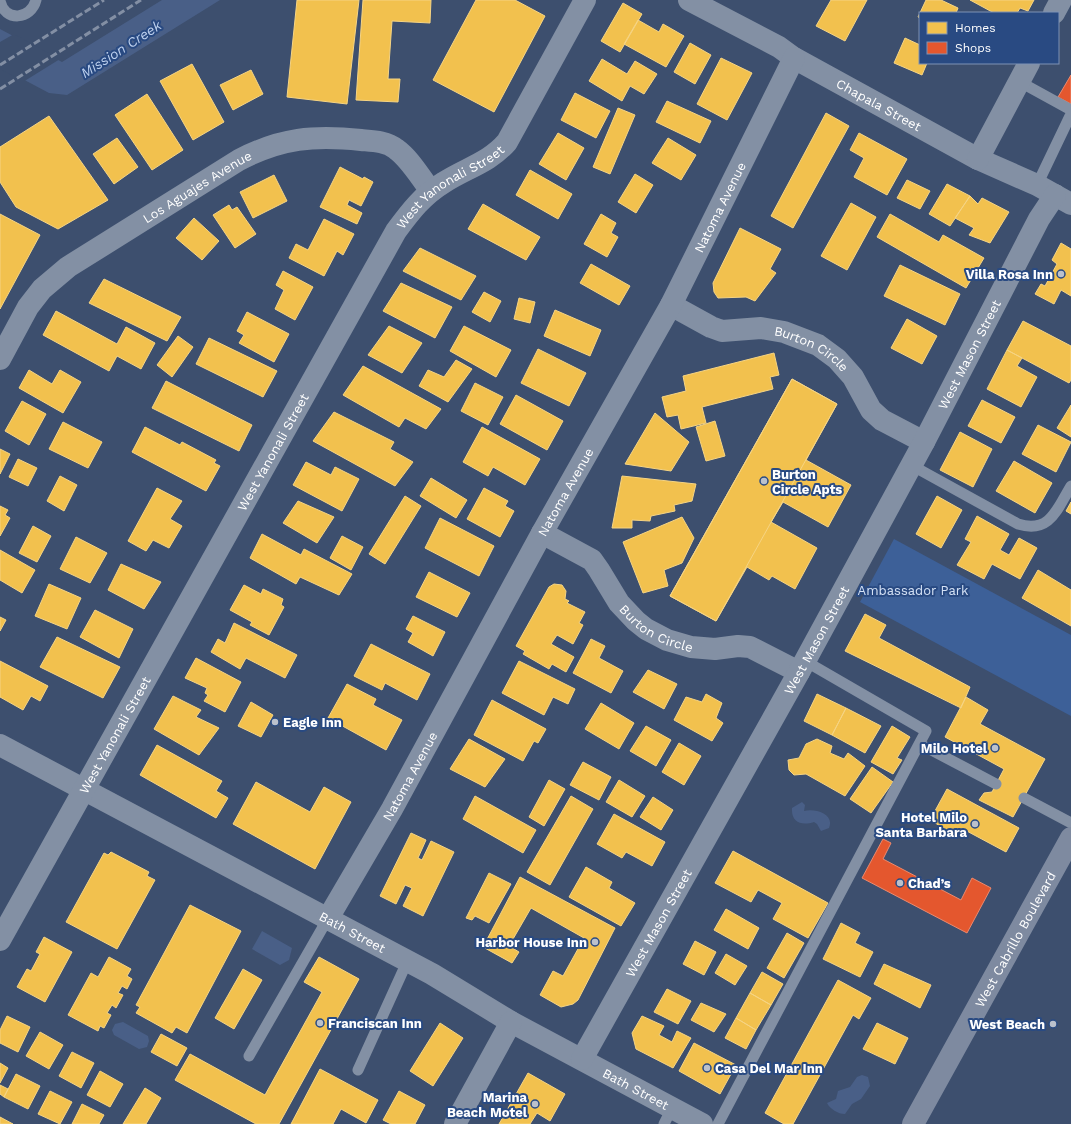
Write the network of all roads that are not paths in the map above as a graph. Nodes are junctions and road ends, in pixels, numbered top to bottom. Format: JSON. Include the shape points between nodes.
{"nodes":[{"id":1,"x":36,"y":0,"type":"edge"},
{"id":2,"x":585,"y":0,"type":"edge"},
{"id":3,"x":689,"y":0,"type":"edge"},
{"id":4,"x":1061,"y":0,"type":"edge"},
{"id":5,"x":0,"y":1,"type":"edge"},
{"id":6,"x":1055,"y":12,"type":"edge"},
{"id":7,"x":794,"y":58,"type":"junction"},
{"id":8,"x":1029,"y":64,"type":"edge"},
{"id":9,"x":1020,"y":82,"type":"junction"},
{"id":10,"x":1071,"y":110,"type":"edge"},
{"id":11,"x":1071,"y":114,"type":"edge"},
{"id":12,"x":978,"y":158,"type":"junction"},
{"id":13,"x":431,"y":191,"type":"junction"},
{"id":14,"x":1054,"y":195,"type":"edge"},
{"id":15,"x":671,"y":305,"type":"junction"},
{"id":16,"x":3,"y":346,"type":"edge"},
{"id":17,"x":924,"y":442,"type":"junction"},
{"id":18,"x":911,"y":465,"type":"junction"},
{"id":19,"x":1071,"y":486,"type":"edge"},
{"id":20,"x":542,"y":533,"type":"junction"},
{"id":21,"x":802,"y":666,"type":"junction"},
{"id":22,"x":0,"y":744,"type":"edge"},
{"id":23,"x":920,"y":744,"type":"junction"},
{"id":24,"x":996,"y":784,"type":"dead end"},
{"id":25,"x":83,"y":790,"type":"junction"},
{"id":26,"x":1024,"y":798,"type":"dead end"},
{"id":27,"x":1071,"y":824,"type":"edge"},
{"id":28,"x":1071,"y":838,"type":"edge"},
{"id":29,"x":328,"y":920,"type":"junction"},
{"id":30,"x":0,"y":940,"type":"edge"},
{"id":31,"x":407,"y":962,"type":"junction"},
{"id":32,"x":511,"y":1022,"type":"junction"},
{"id":33,"x":249,"y":1056,"type":"dead end"},
{"id":34,"x":582,"y":1059,"type":"junction"},
{"id":35,"x":358,"y":1070,"type":"dead end"},
{"id":36,"x":668,"y":1116,"type":"edge"},
{"id":37,"x":455,"y":1124,"type":"edge"},
{"id":38,"x":702,"y":1124,"type":"edge"},
{"id":39,"x":718,"y":1124,"type":"edge"},
{"id":40,"x":913,"y":1124,"type":"edge"}],
"edges":[{"from":1,"to":5,"type":"lane","via":[[30,11],[20,16],[9,14]]},
{"from":2,"to":13,"type":"street","name":"West Yanonali Street","via":[[507,142],[497,153]]},
{"from":3,"to":7,"type":"street","name":"Chapala Street"},
{"from":4,"to":6,"type":"street"},
{"from":7,"to":12,"type":"street","name":"Chapala Street"},
{"from":7,"to":15,"type":"street","name":"Natoma Avenue"},
{"from":8,"to":9,"type":"street"},
{"from":9,"to":10,"type":"lane"},
{"from":9,"to":12,"type":"street"},
{"from":11,"to":14,"type":"lane"},
{"from":12,"to":14,"type":"street","name":"Chapala Street"},
{"from":13,"to":16,"type":"street","name":"Los Aguajes Avenue","via":[[404,156],[384,143],[330,137],[306,138],[260,149],[68,266],[42,289]]},
{"from":13,"to":25,"type":"street","name":"West Yanonali Street","via":[[396,230]]},
{"from":14,"to":17,"type":"street","name":"West Mason Street","via":[[1039,219]]},
{"from":15,"to":17,"type":"street","name":"Burton Circle","via":[[722,331],[761,328],[784,332],[818,345],[837,359],[853,377],[871,410],[882,420]]},
{"from":15,"to":20,"type":"street","name":"Natoma Avenue"},
{"from":17,"to":18,"type":"street","name":"West Mason Street"},
{"from":18,"to":19,"type":"lane","via":[[1028,528],[1039,526],[1049,520]]},
{"from":18,"to":21,"type":"street","name":"West Mason Street"},
{"from":20,"to":21,"type":"street","name":"Burton Circle","via":[[592,560],[619,604],[636,621],[662,637],[691,647],[750,647]]},
{"from":20,"to":29,"type":"street","name":"Natoma Avenue","via":[[392,809]]},
{"from":21,"to":23,"type":"lane","via":[[926,731]]},
{"from":21,"to":34,"type":"street","name":"West Mason Street"},
{"from":22,"to":25,"type":"street","name":"Bath Street"},
{"from":23,"to":24,"type":"lane"},
{"from":23,"to":39,"type":"lane"},
{"from":25,"to":29,"type":"street","name":"Bath Street"},
{"from":25,"to":30,"type":"street","name":"West Yanonali Street"},
{"from":26,"to":27,"type":"lane"},
{"from":28,"to":40,"type":"main road","name":"West Cabrillo Boulevard"},
{"from":29,"to":31,"type":"street","name":"Bath Street"},
{"from":29,"to":33,"type":"lane"},
{"from":31,"to":32,"type":"street","name":"Bath Street"},
{"from":31,"to":35,"type":"lane"},
{"from":32,"to":34,"type":"street","name":"Bath Street"},
{"from":32,"to":37,"type":"street"},
{"from":34,"to":36,"type":"street","name":"Bath Street"},
{"from":36,"to":38,"type":"street","name":"Bath Street"}]}
